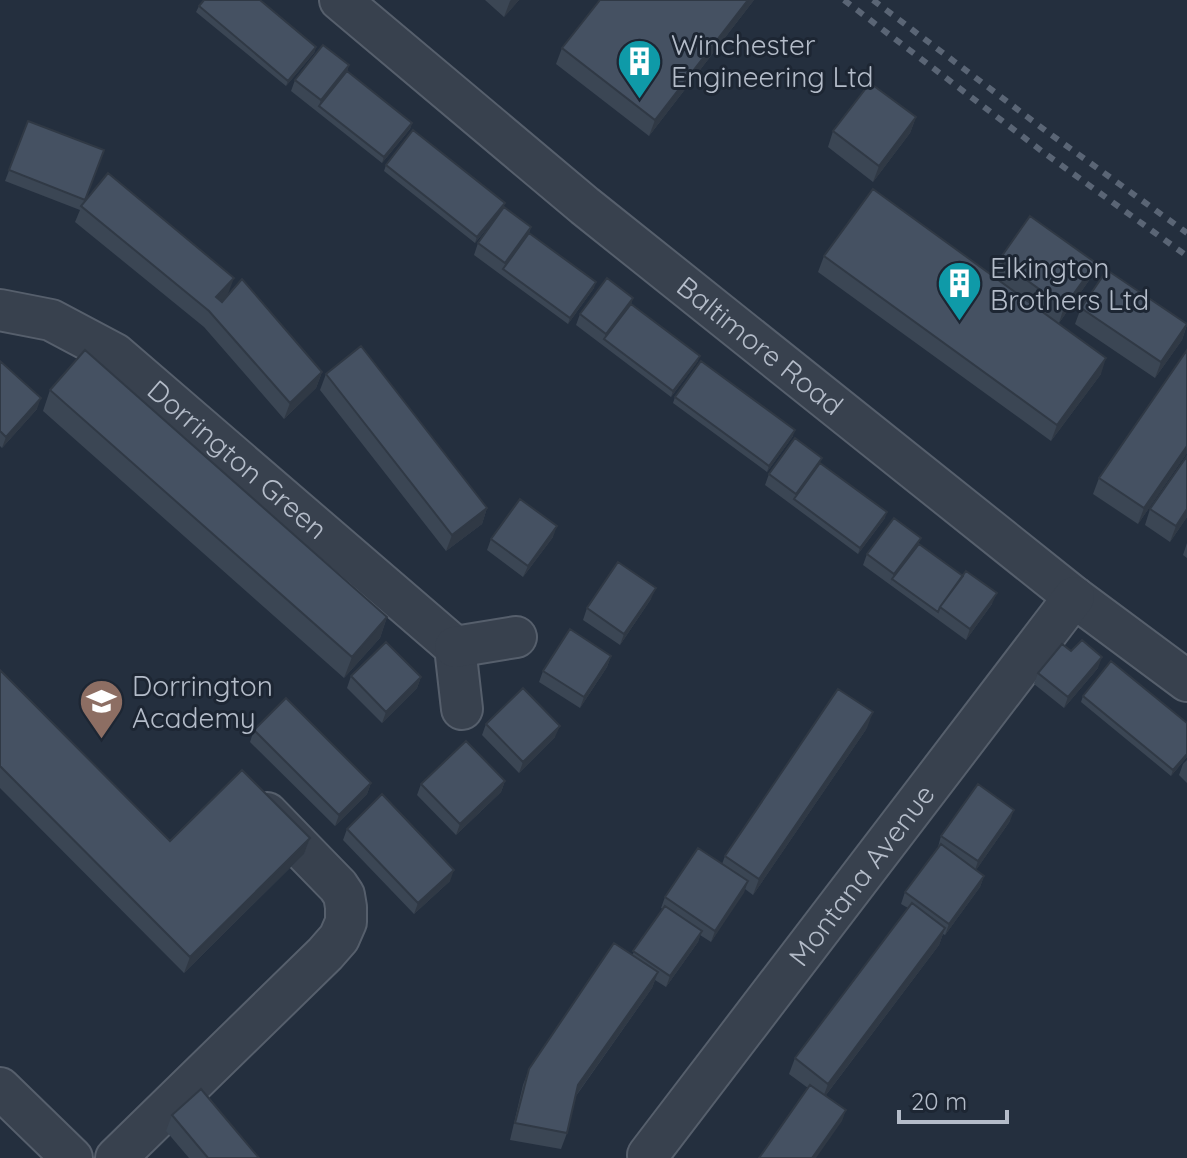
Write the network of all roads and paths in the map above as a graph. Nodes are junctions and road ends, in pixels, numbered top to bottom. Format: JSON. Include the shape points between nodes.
{"nodes":[{"id":1,"x":340,"y":0,"type":"edge"},
{"id":2,"x":0,"y":310,"type":"edge"},
{"id":3,"x":1074,"y":597,"type":"junction"},
{"id":4,"x":516,"y":637,"type":"dead end"},
{"id":5,"x":455,"y":647,"type":"junction"},
{"id":6,"x":1187,"y":681,"type":"edge"},
{"id":7,"x":462,"y":709,"type":"dead end"},
{"id":8,"x":247,"y":793,"type":"edge"},
{"id":9,"x":0,"y":1088,"type":"edge"},
{"id":10,"x":648,"y":1155,"type":"dead end"},
{"id":11,"x":72,"y":1158,"type":"edge"},
{"id":12,"x":116,"y":1158,"type":"edge"}],
"edges":[{"from":1,"to":3,"type":"street","name":"Baltimore Road","via":[[585,206]]},
{"from":2,"to":5,"type":"street","name":"Dorrington Green","via":[[51,320],[115,354]]},
{"from":3,"to":6,"type":"street","name":"Baltimore Road"},
{"from":3,"to":10,"type":"street","name":"Montana Avenue"},
{"from":4,"to":5,"type":"street"},
{"from":5,"to":7,"type":"street"},
{"from":8,"to":12,"type":"street","via":[[338,886],[346,922],[325,954]]},
{"from":9,"to":11,"type":"street"}]}
